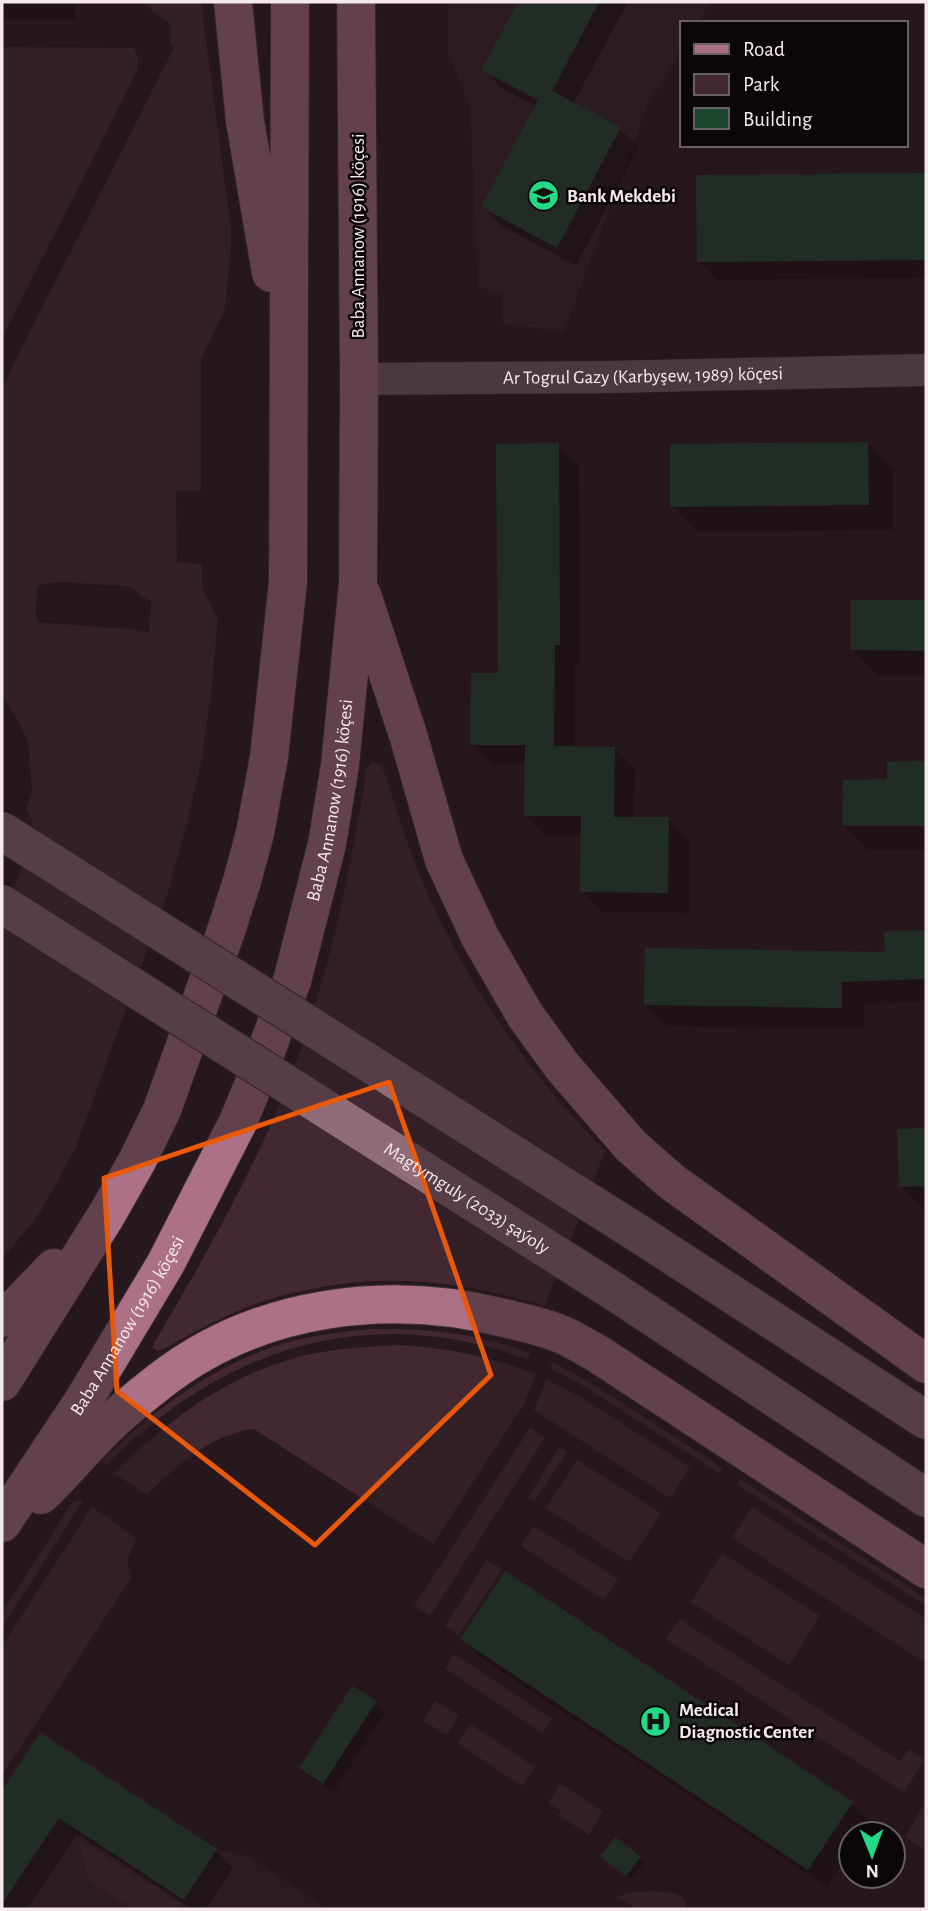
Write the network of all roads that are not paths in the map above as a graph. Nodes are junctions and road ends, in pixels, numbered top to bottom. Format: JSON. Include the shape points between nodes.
{"nodes":[{"id":1,"x":233,"y":2,"type":"edge"},
{"id":2,"x":290,"y":2,"type":"edge"},
{"id":3,"x":357,"y":4,"type":"edge"},
{"id":4,"x":926,"y":370,"type":"edge"},
{"id":5,"x":288,"y":374,"type":"junction"},
{"id":6,"x":359,"y":379,"type":"junction"},
{"id":7,"x":358,"y":583,"type":"junction"},
{"id":8,"x":2,"y":831,"type":"edge"},
{"id":9,"x":2,"y":904,"type":"edge"},
{"id":10,"x":107,"y":1214,"type":"junction"},
{"id":11,"x":2,"y":1318,"type":"edge"},
{"id":12,"x":926,"y":1364,"type":"edge"},
{"id":13,"x":2,"y":1382,"type":"edge"},
{"id":14,"x":926,"y":1420,"type":"edge"},
{"id":15,"x":926,"y":1498,"type":"edge"},
{"id":16,"x":2,"y":1523,"type":"edge"},
{"id":17,"x":2,"y":1533,"type":"edge"},
{"id":18,"x":926,"y":1569,"type":"edge"}],
"edges":[{"from":1,"to":5,"type":"main road","via":[[245,121]]},
{"from":2,"to":5,"type":"main road"},
{"from":3,"to":6,"type":"main road","name":"Baba Annanow (1916) köçesi"},
{"from":4,"to":6,"type":"street","name":"Ar Togrul Gazy (Karbyşew, 1989) köçesi"},
{"from":5,"to":10,"type":"main road","via":[[288,582],[269,757],[255,833],[170,1088]]},
{"from":6,"to":7,"type":"main road","name":"Baba Annanow (1916) köçesi"},
{"from":7,"to":12,"type":"main road","via":[[444,860],[480,937],[525,1015],[562,1066],[631,1146],[672,1182]]},
{"from":7,"to":16,"type":"main road","name":"Baba Annanow (1916) köçesi","via":[[340,765],[327,844],[292,981],[257,1076],[166,1263],[85,1398]]},
{"from":8,"to":14,"type":"main road","bridge":true},
{"from":9,"to":15,"type":"main road","name":"Magtymguly (2033) şaýoly","bridge":true,"via":[[615,1292]]},
{"from":10,"to":11,"type":"main road"},
{"from":10,"to":13,"type":"main road"},
{"from":17,"to":18,"type":"main road","via":[[107,1426],[161,1380],[207,1350],[283,1318],[322,1309],[397,1304],[477,1311],[565,1335]]}]}
